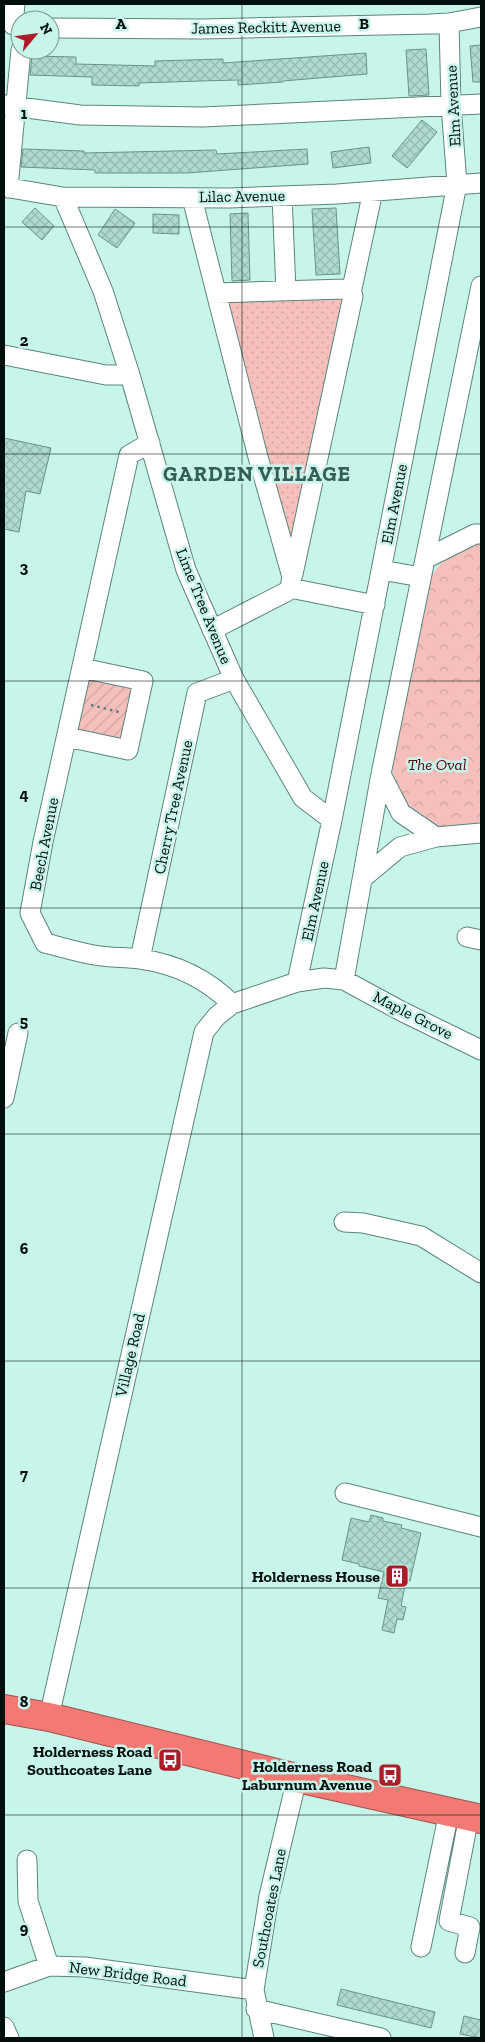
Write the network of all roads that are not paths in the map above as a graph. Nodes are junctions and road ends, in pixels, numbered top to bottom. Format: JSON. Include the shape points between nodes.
{"nodes":[{"id":1,"x":481,"y":17,"type":"edge"},
{"id":2,"x":450,"y":23,"type":"junction"},
{"id":3,"x":60,"y":28,"type":"edge"},
{"id":4,"x":19,"y":60,"type":"edge"},
{"id":5,"x":481,"y":104,"type":"edge"},
{"id":6,"x":451,"y":105,"type":"junction"},
{"id":7,"x":10,"y":106,"type":"edge"},
{"id":8,"x":481,"y":183,"type":"edge"},
{"id":9,"x":457,"y":184,"type":"junction"},
{"id":10,"x":6,"y":187,"type":"edge"},
{"id":11,"x":372,"y":191,"type":"junction"},
{"id":12,"x":282,"y":196,"type":"junction"},
{"id":13,"x":63,"y":197,"type":"junction"},
{"id":14,"x":192,"y":198,"type":"junction"},
{"id":15,"x":481,"y":286,"type":"edge"},
{"id":16,"x":286,"y":291,"type":"junction"},
{"id":17,"x":217,"y":293,"type":"junction"},
{"id":18,"x":351,"y":293,"type":"junction"},
{"id":19,"x":4,"y":355,"type":"edge"},
{"id":20,"x":130,"y":376,"type":"junction"},
{"id":21,"x":150,"y":443,"type":"junction"},
{"id":22,"x":481,"y":534,"type":"edge"},
{"id":23,"x":423,"y":568,"type":"junction"},
{"id":24,"x":382,"y":570,"type":"junction"},
{"id":25,"x":291,"y":582,"type":"junction"},
{"id":26,"x":375,"y":605,"type":"junction"},
{"id":27,"x":212,"y":630,"type":"junction"},
{"id":28,"x":82,"y":668,"type":"junction"},
{"id":29,"x":234,"y":679,"type":"junction"},
{"id":30,"x":66,"y":737,"type":"junction"},
{"id":31,"x":381,"y":774,"type":"junction"},
{"id":32,"x":332,"y":820,"type":"junction"},
{"id":33,"x":481,"y":833,"type":"edge"},
{"id":34,"x":436,"y":837,"type":"junction"},
{"id":35,"x":364,"y":877,"type":"junction"},
{"id":36,"x":140,"y":959,"type":"junction"},
{"id":37,"x":344,"y":980,"type":"junction"},
{"id":38,"x":297,"y":982,"type":"junction"},
{"id":39,"x":232,"y":1004,"type":"junction"},
{"id":40,"x":18,"y":1033,"type":"dead end"},
{"id":41,"x":481,"y":1050,"type":"edge"},
{"id":42,"x":4,"y":1098,"type":"edge"},
{"id":43,"x":344,"y":1222,"type":"dead end"},
{"id":44,"x":481,"y":1273,"type":"edge"},
{"id":45,"x":346,"y":1493,"type":"dead end"},
{"id":46,"x":481,"y":1527,"type":"edge"},
{"id":47,"x":4,"y":1709,"type":"edge"},
{"id":48,"x":49,"y":1717,"type":"junction"},
{"id":49,"x":297,"y":1778,"type":"junction"},
{"id":50,"x":466,"y":1816,"type":"edge"},
{"id":51,"x":27,"y":1860,"type":"dead end"},
{"id":52,"x":421,"y":1947,"type":"dead end"},
{"id":53,"x":465,"y":1953,"type":"dead end"},
{"id":54,"x":49,"y":1966,"type":"junction"},
{"id":55,"x":4,"y":1982,"type":"edge"},
{"id":56,"x":254,"y":1990,"type":"junction"},
{"id":57,"x":256,"y":2009,"type":"junction"},
{"id":58,"x":4,"y":2027,"type":"edge"},
{"id":59,"x":9,"y":2038,"type":"edge"},
{"id":60,"x":264,"y":2038,"type":"edge"},
{"id":61,"x":378,"y":2038,"type":"edge"}],
"edges":[{"from":1,"to":2,"type":"street","name":"James Reckitt Avenue"},
{"from":2,"to":3,"type":"street","name":"James Reckitt Avenue","via":[[202,29]]},
{"from":2,"to":6,"type":"street","name":"Elm Avenue"},
{"from":4,"to":7,"type":"street"},
{"from":5,"to":6,"type":"street"},
{"from":6,"to":7,"type":"street","via":[[203,117],[80,115]]},
{"from":6,"to":9,"type":"street","name":"Elm Avenue"},
{"from":7,"to":10,"type":"street"},
{"from":8,"to":9,"type":"street","name":"Lilac Avenue"},
{"from":9,"to":11,"type":"street","name":"Lilac Avenue"},
{"from":9,"to":24,"type":"street","name":"Elm Avenue"},
{"from":10,"to":13,"type":"street","name":"Lilac Avenue"},
{"from":11,"to":12,"type":"street","name":"Lilac Avenue"},
{"from":11,"to":18,"type":"street"},
{"from":12,"to":14,"type":"street","name":"Lilac Avenue"},
{"from":12,"to":16,"type":"street"},
{"from":13,"to":14,"type":"street","name":"Lilac Avenue"},
{"from":13,"to":20,"type":"street","name":"Lime Tree Avenue","via":[[104,291]]},
{"from":14,"to":17,"type":"street"},
{"from":15,"to":23,"type":"street"},
{"from":16,"to":17,"type":"street"},
{"from":16,"to":18,"type":"street","via":[[345,289]]},
{"from":17,"to":25,"type":"street"},
{"from":18,"to":25,"type":"street","via":[[352,303]]},
{"from":19,"to":20,"type":"street","via":[[106,375]]},
{"from":20,"to":21,"type":"street","name":"Lime Tree Avenue"},
{"from":21,"to":27,"type":"street","name":"Lime Tree Avenue","via":[[186,570]]},
{"from":21,"to":28,"type":"street","name":"Beech Avenue","via":[[129,455]]},
{"from":22,"to":23,"type":"street","via":[[475,534]]},
{"from":23,"to":24,"type":"street"},
{"from":23,"to":31,"type":"street"},
{"from":24,"to":26,"type":"street","name":"Elm Avenue"},
{"from":25,"to":26,"type":"street"},
{"from":25,"to":27,"type":"street","via":[[286,592]]},
{"from":26,"to":32,"type":"street","name":"Elm Avenue"},
{"from":27,"to":29,"type":"street","name":"Lime Tree Avenue"},
{"from":28,"to":30,"type":"street","name":"Beech Avenue"},
{"from":28,"to":30,"type":"street","via":[[143,681],[128,750]]},
{"from":29,"to":32,"type":"street","name":"Lime Tree Avenue","via":[[303,798]]},
{"from":29,"to":36,"type":"street","name":"Cherry Tree Avenue","via":[[197,693]]},
{"from":30,"to":36,"type":"street","name":"Beech Avenue","via":[[30,913],[44,943],[95,956]]},
{"from":31,"to":34,"type":"street","via":[[401,813]]},
{"from":31,"to":35,"type":"street"},
{"from":32,"to":38,"type":"street","name":"Elm Avenue"},
{"from":33,"to":34,"type":"street"},
{"from":34,"to":35,"type":"street","via":[[400,848]]},
{"from":35,"to":37,"type":"street"},
{"from":36,"to":39,"type":"street","name":"Beech Avenue","via":[[168,964],[204,980]]},
{"from":37,"to":38,"type":"street","via":[[324,978]]},
{"from":37,"to":41,"type":"street","name":"Maple Grove"},
{"from":38,"to":39,"type":"street"},
{"from":39,"to":48,"type":"street","name":"Village Road","via":[[204,1032]]},
{"from":40,"to":42,"type":"street"},
{"from":43,"to":44,"type":"street","via":[[363,1222],[421,1236]]},
{"from":45,"to":46,"type":"street"},
{"from":47,"to":48,"type":"highway"},
{"from":48,"to":49,"type":"highway"},
{"from":49,"to":50,"type":"highway"},
{"from":49,"to":56,"type":"street","name":"Southcoates Lane","via":[[268,1896]]},
{"from":50,"to":52,"type":"street"},
{"from":50,"to":53,"type":"street","via":[[449,1921],[470,1927]]},
{"from":51,"to":54,"type":"street","via":[[28,1901]]},
{"from":54,"to":55,"type":"street","name":"New Bridge Road"},
{"from":54,"to":56,"type":"street","name":"New Bridge Road","via":[[85,1967]]},
{"from":56,"to":57,"type":"street","name":"Southcoates Lane"},
{"from":57,"to":60,"type":"street","name":"Southcoates Lane"},
{"from":57,"to":61,"type":"street"},
{"from":58,"to":59,"type":"street"}]}
